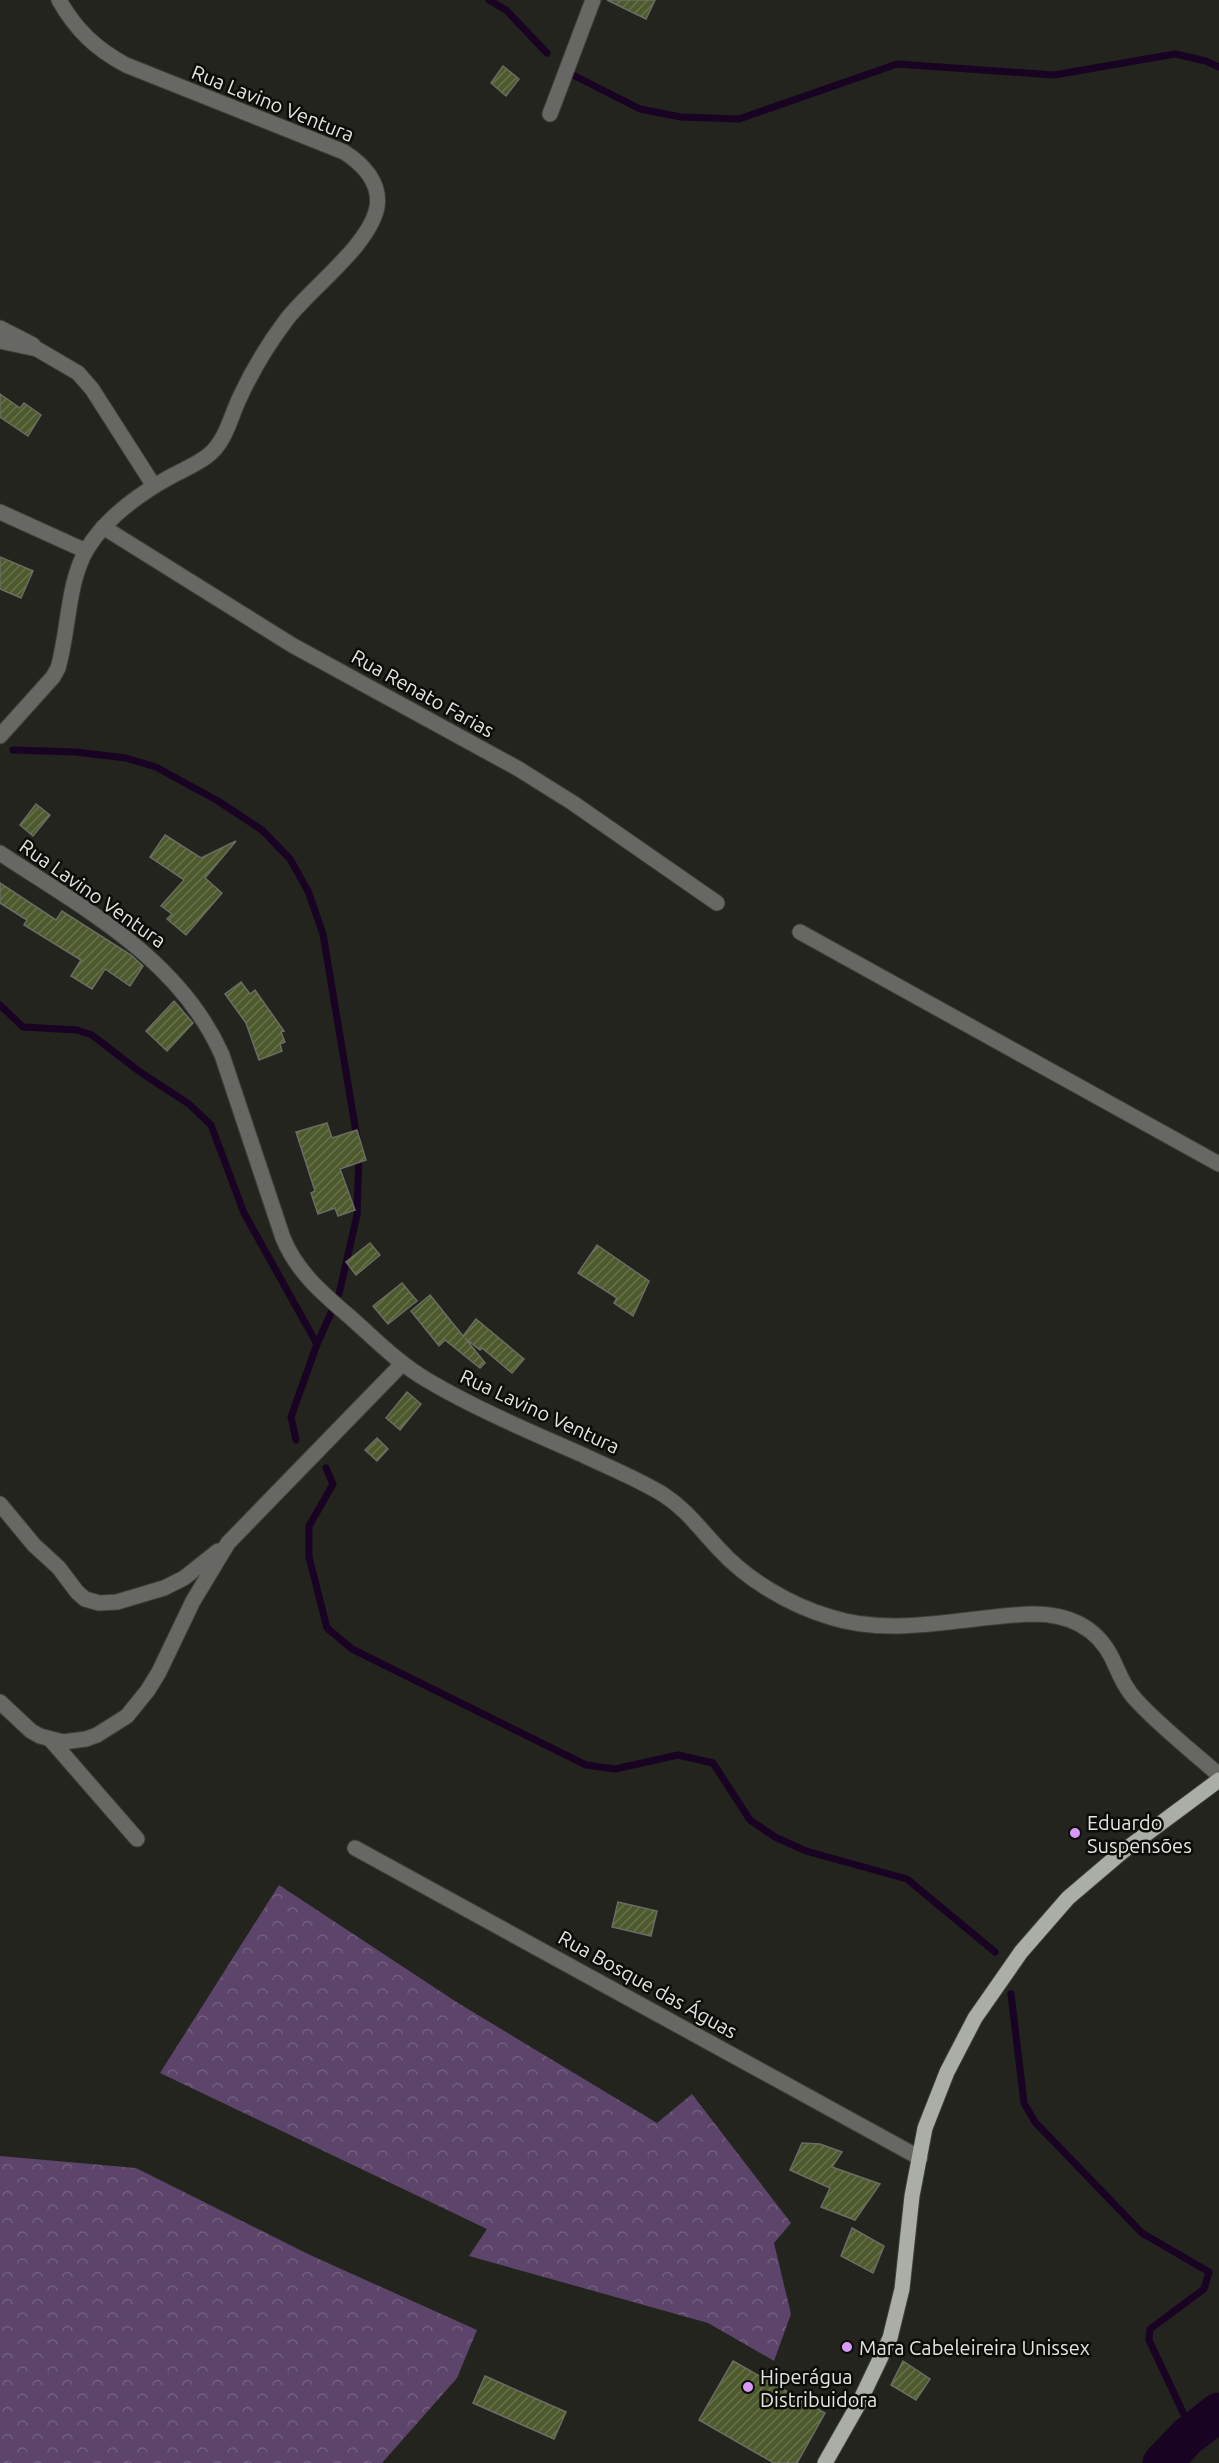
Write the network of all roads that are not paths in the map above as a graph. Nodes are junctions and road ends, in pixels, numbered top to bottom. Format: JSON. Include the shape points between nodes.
{"nodes":[{"id":1,"x":59,"y":0,"type":"edge"},
{"id":2,"x":593,"y":0,"type":"edge"},
{"id":3,"x":550,"y":114,"type":"dead end"},
{"id":4,"x":0,"y":328,"type":"edge"},
{"id":5,"x":0,"y":341,"type":"edge"},
{"id":6,"x":46,"y":352,"type":"junction"},
{"id":7,"x":154,"y":486,"type":"junction"},
{"id":8,"x":0,"y":512,"type":"edge"},
{"id":9,"x":103,"y":527,"type":"junction"},
{"id":10,"x":86,"y":551,"type":"junction"},
{"id":11,"x":0,"y":736,"type":"edge"},
{"id":12,"x":0,"y":853,"type":"edge"},
{"id":13,"x":717,"y":903,"type":"dead end"},
{"id":14,"x":800,"y":932,"type":"dead end"},
{"id":15,"x":1219,"y":1164,"type":"edge"},
{"id":16,"x":402,"y":1364,"type":"junction"},
{"id":17,"x":0,"y":1504,"type":"edge"},
{"id":18,"x":228,"y":1543,"type":"junction"},
{"id":19,"x":0,"y":1702,"type":"edge"},
{"id":20,"x":50,"y":1739,"type":"junction"},
{"id":21,"x":1219,"y":1775,"type":"edge"},
{"id":22,"x":1219,"y":1780,"type":"edge"},
{"id":23,"x":137,"y":1839,"type":"dead end"},
{"id":24,"x":355,"y":1848,"type":"dead end"},
{"id":25,"x":920,"y":2158,"type":"junction"},
{"id":26,"x":825,"y":2463,"type":"edge"}],
"edges":[{"from":1,"to":7,"type":"street","name":"Rua Lavino Ventura","via":[[82,34],[108,56],[208,100],[344,152],[363,167],[376,191],[375,212],[366,233],[272,339],[252,371],[220,442],[201,460]]},
{"from":2,"to":3,"type":"street"},
{"from":4,"to":6,"type":"street"},
{"from":5,"to":6,"type":"street"},
{"from":6,"to":7,"type":"street","via":[[86,382]]},
{"from":7,"to":9,"type":"street","name":"Rua Lavino Ventura"},
{"from":8,"to":10,"type":"street"},
{"from":9,"to":10,"type":"street","name":"Rua Lavino Ventura"},
{"from":9,"to":13,"type":"street","name":"Rua Renato Farias","via":[[292,645],[517,768]]},
{"from":10,"to":11,"type":"street","name":"Rua Lavino Ventura","via":[[58,668]]},
{"from":12,"to":16,"type":"street","name":"Rua Lavino Ventura","via":[[131,941],[190,1000],[210,1027],[222,1054],[293,1258],[315,1286]]},
{"from":14,"to":15,"type":"street"},
{"from":16,"to":18,"type":"street"},
{"from":16,"to":21,"type":"street","name":"Rua Lavino Ventura","via":[[478,1406],[651,1487],[689,1514],[743,1572],[829,1617],[890,1626],[1033,1614],[1077,1622],[1102,1641],[1125,1686],[1138,1702]]},
{"from":17,"to":18,"type":"street","via":[[76,1592],[99,1603],[117,1602],[175,1583]]},
{"from":18,"to":20,"type":"street","via":[[193,1601],[159,1672],[126,1716],[86,1739]]},
{"from":19,"to":20,"type":"street","via":[[25,1727]]},
{"from":20,"to":23,"type":"street"},
{"from":22,"to":25,"type":"main road","via":[[1090,1878],[1021,1952],[975,2018],[947,2072],[926,2128]]},
{"from":24,"to":25,"type":"street","name":"Rua Bosque das Águas"},
{"from":25,"to":26,"type":"main road","via":[[902,2289],[890,2338]]}]}
